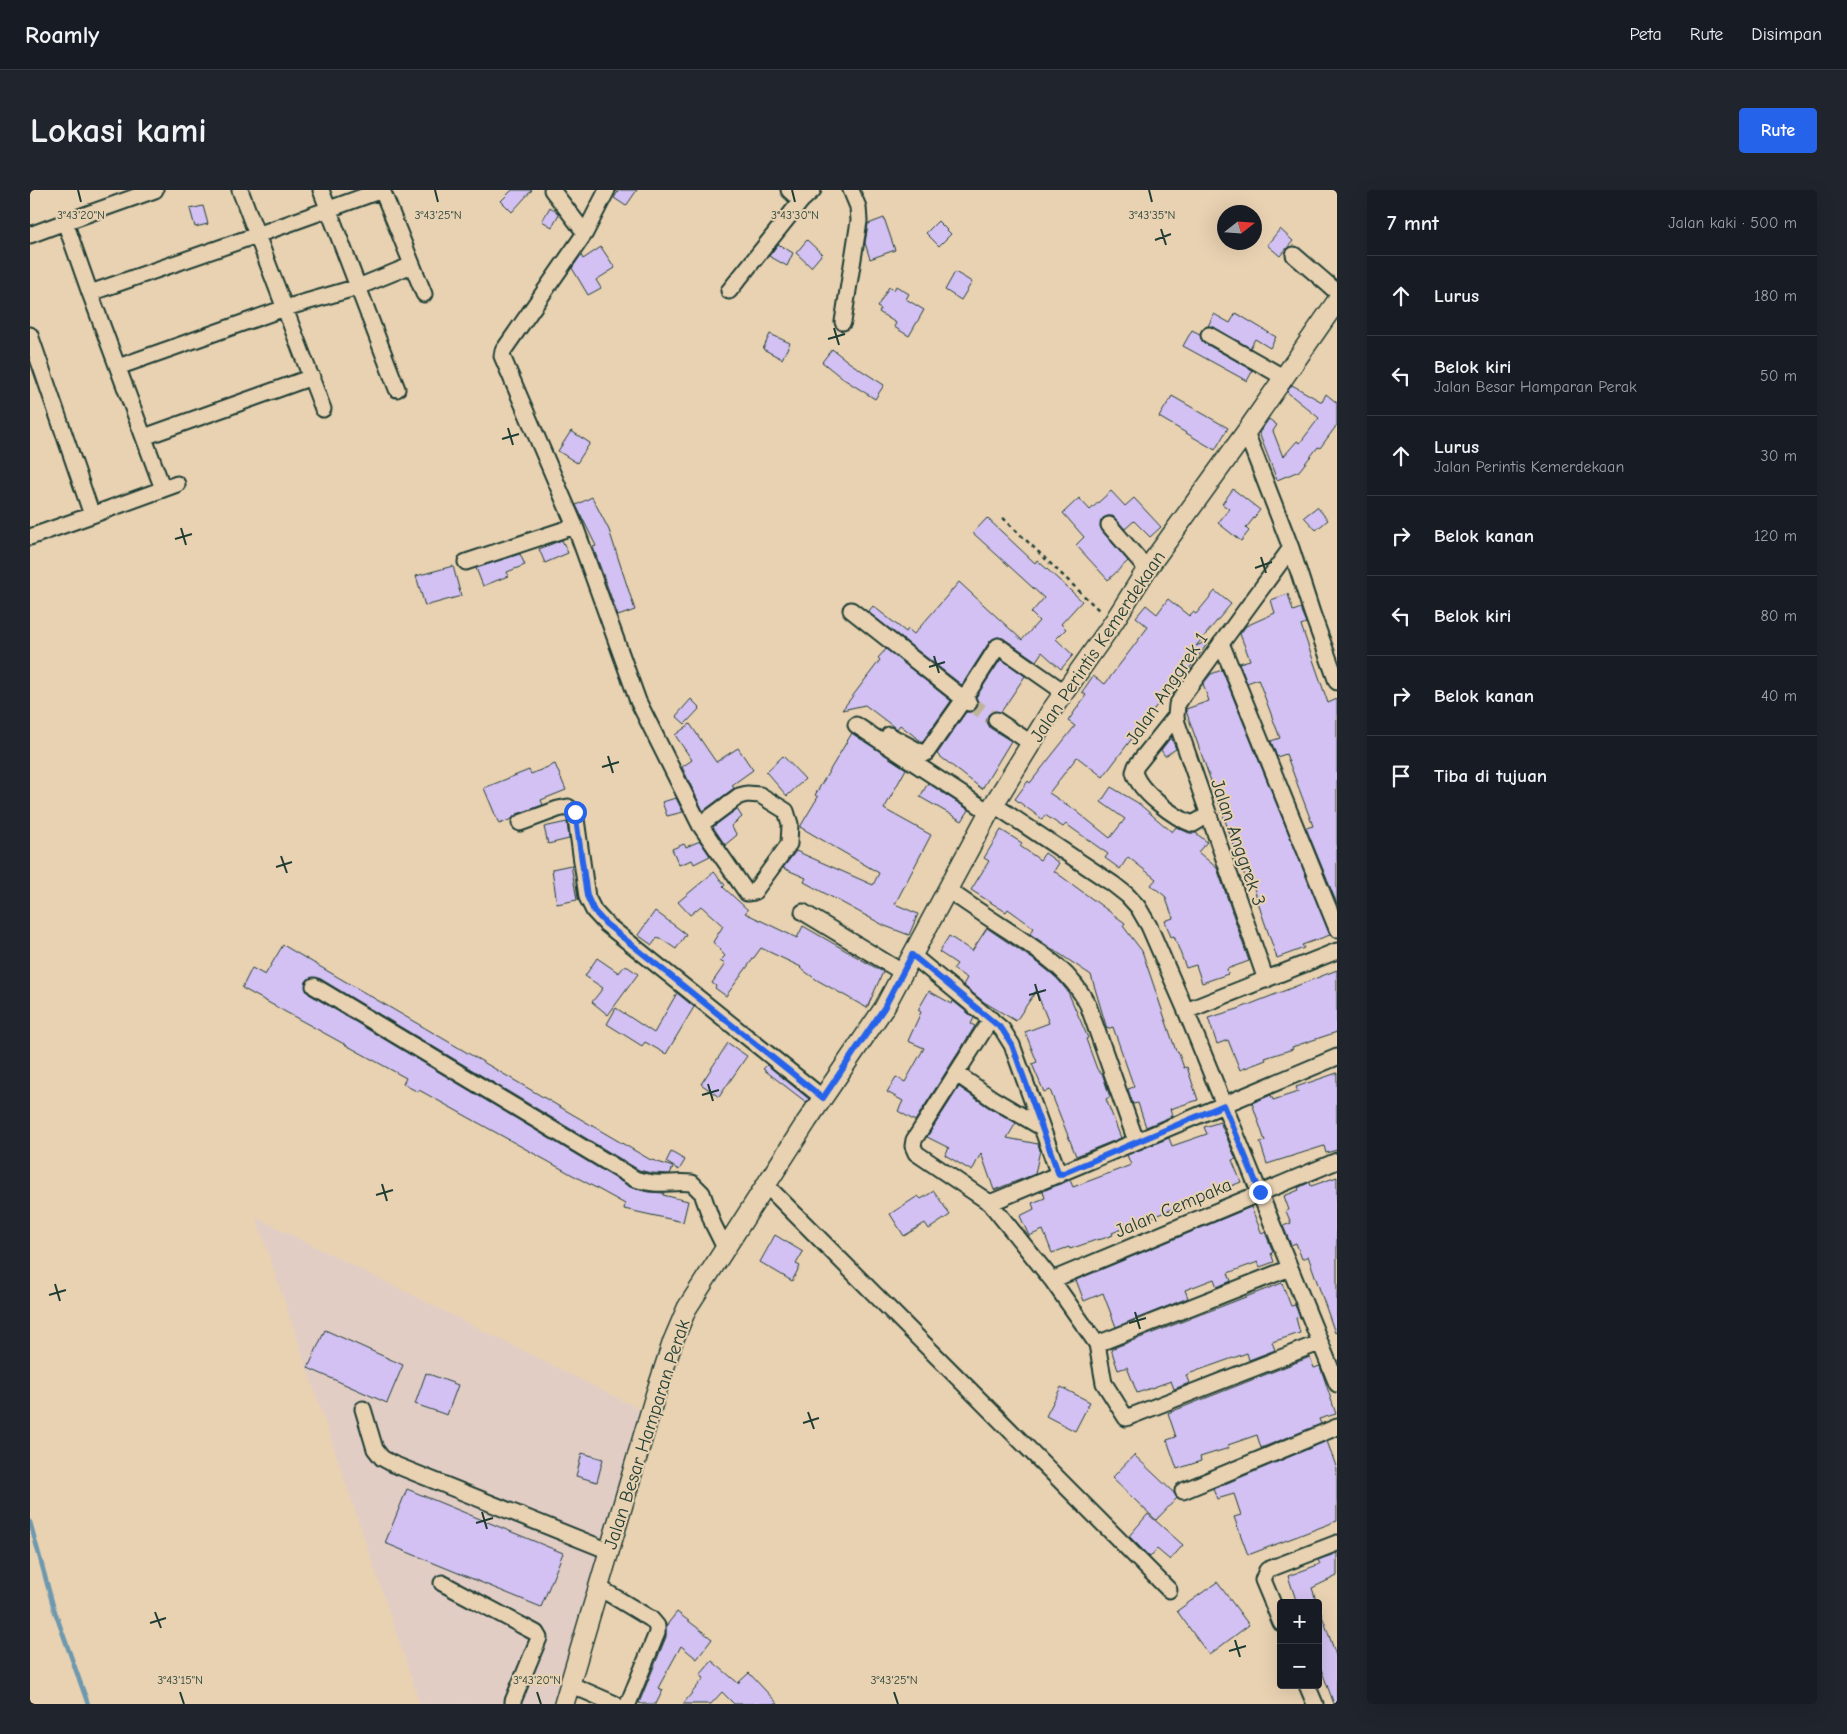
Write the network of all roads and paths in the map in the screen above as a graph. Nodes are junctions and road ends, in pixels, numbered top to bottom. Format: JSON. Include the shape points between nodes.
{"nodes":[{"id":1,"x":155,"y":190,"type":"edge"},
{"id":2,"x":240,"y":190,"type":"edge"},
{"id":3,"x":322,"y":190,"type":"edge"},
{"id":4,"x":382,"y":190,"type":"edge"},
{"id":5,"x":552,"y":190,"type":"edge"},
{"id":6,"x":607,"y":190,"type":"edge"},
{"id":7,"x":789,"y":190,"type":"edge"},
{"id":8,"x":851,"y":190,"type":"edge"},
{"id":9,"x":807,"y":196,"type":"edge"},
{"id":10,"x":329,"y":209,"type":"junction"},
{"id":11,"x":65,"y":222,"type":"junction"},
{"id":12,"x":584,"y":233,"type":"junction"},
{"id":13,"x":30,"y":235,"type":"edge"},
{"id":14,"x":258,"y":235,"type":"junction"},
{"id":15,"x":1294,"y":255,"type":"dead end"},
{"id":16,"x":412,"y":265,"type":"junction"},
{"id":17,"x":358,"y":287,"type":"junction"},
{"id":18,"x":729,"y":291,"type":"dead end"},
{"id":19,"x":1337,"y":292,"type":"edge"},
{"id":20,"x":90,"y":293,"type":"junction"},
{"id":21,"x":424,"y":294,"type":"dead end"},
{"id":22,"x":1337,"y":301,"type":"edge"},
{"id":23,"x":285,"y":308,"type":"junction"},
{"id":24,"x":843,"y":322,"type":"dead end"},
{"id":25,"x":30,"y":335,"type":"edge"},
{"id":26,"x":1209,"y":335,"type":"dead end"},
{"id":27,"x":118,"y":367,"type":"junction"},
{"id":28,"x":312,"y":377,"type":"junction"},
{"id":29,"x":1283,"y":377,"type":"junction"},
{"id":30,"x":397,"y":389,"type":"dead end"},
{"id":31,"x":324,"y":409,"type":"dead end"},
{"id":32,"x":1246,"y":432,"type":"junction"},
{"id":33,"x":144,"y":437,"type":"junction"},
{"id":34,"x":92,"y":515,"type":"junction"},
{"id":35,"x":1003,"y":518,"type":"dead end"},
{"id":36,"x":1109,"y":525,"type":"dead end"},
{"id":37,"x":574,"y":526,"type":"junction"},
{"id":38,"x":30,"y":537,"type":"edge"},
{"id":39,"x":1291,"y":548,"type":"junction"},
{"id":40,"x":466,"y":562,"type":"dead end"},
{"id":41,"x":1147,"y":569,"type":"junction"},
{"id":42,"x":851,"y":610,"type":"dead end"},
{"id":43,"x":1113,"y":623,"type":"junction"},
{"id":44,"x":1221,"y":643,"type":"junction"},
{"id":45,"x":1333,"y":659,"type":"edge"},
{"id":46,"x":1337,"y":682,"type":"edge"},
{"id":47,"x":1064,"y":692,"type":"junction"},
{"id":48,"x":967,"y":701,"type":"junction"},
{"id":49,"x":1176,"y":716,"type":"junction"},
{"id":50,"x":996,"y":720,"type":"tunnel mouth"},
{"id":51,"x":1031,"y":743,"type":"junction"},
{"id":52,"x":991,"y":808,"type":"junction"},
{"id":53,"x":1208,"y":815,"type":"junction"},
{"id":54,"x":520,"y":823,"type":"dead end"},
{"id":55,"x":700,"y":825,"type":"junction"},
{"id":56,"x":948,"y":890,"type":"junction"},
{"id":57,"x":803,"y":912,"type":"dead end"},
{"id":58,"x":1337,"y":929,"type":"edge"},
{"id":59,"x":1337,"y":951,"type":"edge"},
{"id":60,"x":912,"y":955,"type":"junction"},
{"id":61,"x":902,"y":972,"type":"junction"},
{"id":62,"x":1266,"y":980,"type":"junction"},
{"id":63,"x":314,"y":986,"type":"dead end"},
{"id":64,"x":884,"y":1008,"type":"joint"},
{"id":65,"x":1186,"y":1011,"type":"junction"},
{"id":66,"x":991,"y":1019,"type":"junction"},
{"id":67,"x":1337,"y":1057,"type":"edge"},
{"id":68,"x":957,"y":1074,"type":"junction"},
{"id":69,"x":823,"y":1098,"type":"junction"},
{"id":70,"x":1224,"y":1105,"type":"junction"},
{"id":71,"x":1041,"y":1127,"type":"junction"},
{"id":72,"x":1136,"y":1142,"type":"junction"},
{"id":73,"x":1337,"y":1161,"type":"edge"},
{"id":74,"x":1059,"y":1175,"type":"junction"},
{"id":75,"x":766,"y":1185,"type":"junction"},
{"id":76,"x":1260,"y":1192,"type":"junction"},
{"id":77,"x":990,"y":1203,"type":"junction"},
{"id":78,"x":725,"y":1248,"type":"junction"},
{"id":79,"x":1290,"y":1268,"type":"junction"},
{"id":80,"x":1052,"y":1280,"type":"junction"},
{"id":81,"x":1319,"y":1343,"type":"junction"},
{"id":82,"x":1097,"y":1344,"type":"junction"},
{"id":83,"x":1337,"y":1384,"type":"edge"},
{"id":84,"x":363,"y":1409,"type":"dead end"},
{"id":85,"x":1337,"y":1427,"type":"edge"},
{"id":86,"x":1183,"y":1491,"type":"dead end"},
{"id":87,"x":1337,"y":1544,"type":"edge"},
{"id":88,"x":608,"y":1551,"type":"junction"},
{"id":89,"x":442,"y":1583,"type":"dead end"},
{"id":90,"x":598,"y":1587,"type":"junction"},
{"id":91,"x":1169,"y":1590,"type":"dead end"},
{"id":92,"x":1277,"y":1614,"type":"edge"},
{"id":93,"x":569,"y":1684,"type":"junction"},
{"id":94,"x":1310,"y":1689,"type":"edge"},
{"id":95,"x":513,"y":1704,"type":"edge"},
{"id":96,"x":564,"y":1704,"type":"edge"},
{"id":97,"x":614,"y":1704,"type":"edge"},
{"id":98,"x":628,"y":1704,"type":"edge"},
{"id":99,"x":1316,"y":1704,"type":"edge"}],
"edges":[{"from":1,"to":11,"type":"street"},
{"from":2,"to":14,"type":"street"},
{"from":3,"to":10,"type":"street"},
{"from":4,"to":10,"type":"street"},
{"from":4,"to":16,"type":"street"},
{"from":5,"to":12,"type":"street"},
{"from":6,"to":12,"type":"street"},
{"from":7,"to":9,"type":"street"},
{"from":8,"to":24,"type":"street","via":[[858,207],[859,221]]},
{"from":9,"to":18,"type":"street"},
{"from":10,"to":14,"type":"street"},
{"from":10,"to":17,"type":"street"},
{"from":11,"to":13,"type":"street"},
{"from":11,"to":20,"type":"street"},
{"from":12,"to":37,"type":"street","via":[[502,356]]},
{"from":14,"to":20,"type":"street"},
{"from":14,"to":23,"type":"street"},
{"from":15,"to":19,"type":"street"},
{"from":16,"to":17,"type":"street"},
{"from":16,"to":21,"type":"street"},
{"from":17,"to":23,"type":"street"},
{"from":17,"to":30,"type":"street"},
{"from":20,"to":27,"type":"street"},
{"from":22,"to":29,"type":"main road","name":"Jalan Perintis Kemerdekaan"},
{"from":23,"to":27,"type":"street"},
{"from":23,"to":28,"type":"street"},
{"from":25,"to":34,"type":"street"},
{"from":26,"to":29,"type":"street"},
{"from":27,"to":33,"type":"street"},
{"from":28,"to":31,"type":"street"},
{"from":28,"to":33,"type":"street"},
{"from":29,"to":32,"type":"main road","name":"Jalan Perintis Kemerdekaan"},
{"from":32,"to":39,"type":"street"},
{"from":32,"to":41,"type":"main road","name":"Jalan Perintis Kemerdekaan"},
{"from":33,"to":34,"type":"street","via":[[170,486]]},
{"from":34,"to":38,"type":"street"},
{"from":35,"to":43,"type":"path"},
{"from":36,"to":41,"type":"street"},
{"from":37,"to":40,"type":"street"},
{"from":37,"to":55,"type":"street","via":[[638,701]]},
{"from":39,"to":44,"type":"street","name":"Jalan Anggrek 1"},
{"from":39,"to":45,"type":"street"},
{"from":41,"to":43,"type":"main road","name":"Jalan Perintis Kemerdekaan"},
{"from":42,"to":48,"type":"street"},
{"from":43,"to":47,"type":"main road","name":"Jalan Perintis Kemerdekaan"},
{"from":44,"to":49,"type":"street","name":"Jalan Anggrek 1","via":[[1177,705]]},
{"from":44,"to":58,"type":"street"},
{"from":45,"to":46,"type":"street"},
{"from":47,"to":48,"type":"street","via":[[998,646]]},
{"from":47,"to":51,"type":"main road","name":"Jalan Perintis Kemerdekaan"},
{"from":48,"to":52,"type":"street","via":[[924,754],[861,723]]},
{"from":49,"to":53,"type":"street","name":"Jalan Anggrek 3"},
{"from":49,"to":53,"type":"street","name":"Jalan Anggrek 1","via":[[1136,766],[1136,780],[1162,806],[1188,822],[1193,824]]},
{"from":50,"to":51,"type":"street"},
{"from":51,"to":52,"type":"main road","name":"Jalan Perintis Kemerdekaan"},
{"from":52,"to":56,"type":"main road","name":"Jalan Perintis Kemerdekaan"},
{"from":52,"to":65,"type":"street","via":[[1128,895],[1149,926]]},
{"from":53,"to":62,"type":"street","name":"Jalan Anggrek 3"},
{"from":54,"to":69,"type":"street","via":[[568,807],[575,812],[587,896],[594,911]]},
{"from":55,"to":55,"type":"street","via":[[747,893],[754,892],[789,844],[790,824],[786,811],[760,795],[739,796]]},
{"from":56,"to":60,"type":"main road","name":"Jalan Perintis Kemerdekaan"},
{"from":56,"to":72,"type":"street","via":[[1048,957],[1080,991],[1088,1005]]},
{"from":57,"to":61,"type":"street"},
{"from":59,"to":62,"type":"street"},
{"from":60,"to":61,"type":"main road","name":"Jalan Perintis Kemerdekaan"},
{"from":60,"to":66,"type":"street"},
{"from":61,"to":64,"type":"main road","name":"Jalan Perintis Kemerdekaan"},
{"from":62,"to":65,"type":"street"},
{"from":63,"to":78,"type":"street","via":[[635,1179],[663,1184],[692,1182],[702,1193]]},
{"from":64,"to":69,"type":"main road","name":"Jalan Besar Hamparan Perak"},
{"from":65,"to":70,"type":"street"},
{"from":66,"to":68,"type":"street"},
{"from":66,"to":71,"type":"street","via":[[1012,1045]]},
{"from":67,"to":70,"type":"street"},
{"from":68,"to":71,"type":"street"},
{"from":68,"to":77,"type":"street","via":[[913,1146],[916,1153]]},
{"from":69,"to":75,"type":"main road","name":"Jalan Besar Hamparan Perak"},
{"from":70,"to":72,"type":"street"},
{"from":70,"to":76,"type":"street"},
{"from":71,"to":74,"type":"street"},
{"from":72,"to":74,"type":"street"},
{"from":73,"to":76,"type":"street","name":"Jalan Cempaka"},
{"from":74,"to":77,"type":"street"},
{"from":75,"to":78,"type":"main road","name":"Jalan Besar Hamparan Perak"},
{"from":75,"to":91,"type":"street"},
{"from":76,"to":79,"type":"street"},
{"from":76,"to":80,"type":"street","name":"Jalan Cempaka"},
{"from":77,"to":80,"type":"street"},
{"from":78,"to":88,"type":"main road","name":"Jalan Besar Hamparan Perak","via":[[687,1308],[673,1341]]},
{"from":79,"to":81,"type":"street"},
{"from":79,"to":82,"type":"street"},
{"from":80,"to":82,"type":"street"},
{"from":81,"to":82,"type":"street","via":[[1126,1418],[1104,1383]]},
{"from":81,"to":83,"type":"street"},
{"from":84,"to":88,"type":"street","via":[[382,1458]]},
{"from":85,"to":86,"type":"street"},
{"from":87,"to":92,"type":"street","via":[[1268,1570],[1262,1580]]},
{"from":88,"to":90,"type":"main road","name":"Jalan Besar Hamparan Perak"},
{"from":89,"to":95,"type":"street","via":[[536,1633],[539,1638]]},
{"from":90,"to":93,"type":"main road","name":"Jalan Besar Hamparan Perak"},
{"from":90,"to":98,"type":"street","via":[[651,1619],[657,1626]]},
{"from":93,"to":96,"type":"main road","name":"Jalan Besar Hamparan Perak"},
{"from":93,"to":97,"type":"street"},
{"from":94,"to":99,"type":"street"}]}
